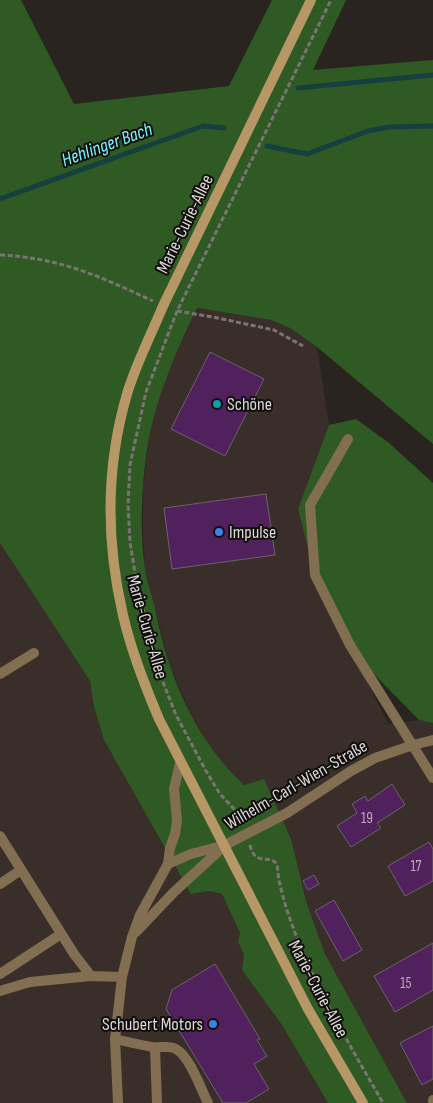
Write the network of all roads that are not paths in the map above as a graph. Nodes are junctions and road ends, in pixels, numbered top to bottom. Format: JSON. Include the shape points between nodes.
{"nodes":[{"id":1,"x":311,"y":0,"type":"edge"},
{"id":2,"x":348,"y":439,"type":"dead end"},
{"id":3,"x":34,"y":653,"type":"dead end"},
{"id":4,"x":0,"y":674,"type":"edge"},
{"id":5,"x":433,"y":740,"type":"edge"},
{"id":6,"x":413,"y":745,"type":"junction"},
{"id":7,"x":180,"y":763,"type":"junction"},
{"id":8,"x":433,"y":778,"type":"edge"},
{"id":9,"x":0,"y":836,"type":"edge"},
{"id":10,"x":225,"y":845,"type":"junction"},
{"id":11,"x":168,"y":864,"type":"junction"},
{"id":12,"x":21,"y":870,"type":"junction"},
{"id":13,"x":0,"y":884,"type":"edge"},
{"id":14,"x":62,"y":934,"type":"junction"},
{"id":15,"x":132,"y":937,"type":"junction"},
{"id":16,"x":0,"y":974,"type":"edge"},
{"id":17,"x":91,"y":976,"type":"junction"},
{"id":18,"x":122,"y":977,"type":"junction"},
{"id":19,"x":0,"y":991,"type":"edge"},
{"id":20,"x":115,"y":1039,"type":"junction"},
{"id":21,"x":155,"y":1048,"type":"junction"},
{"id":22,"x":118,"y":1103,"type":"edge"},
{"id":23,"x":157,"y":1103,"type":"edge"},
{"id":24,"x":208,"y":1103,"type":"edge"},
{"id":25,"x":363,"y":1103,"type":"edge"}],
"edges":[{"from":1,"to":7,"type":"main road","name":"Marie-Curie-Allee","via":[[141,356],[127,394],[114,454],[110,491],[111,534],[123,616],[142,678]]},
{"from":2,"to":6,"type":"street","via":[[310,505],[315,575],[350,645]]},
{"from":3,"to":4,"type":"street"},
{"from":5,"to":6,"type":"street","name":"Wilhelm-Carl-Wien-Straße"},
{"from":6,"to":8,"type":"street"},
{"from":6,"to":10,"type":"street","name":"Wilhelm-Carl-Wien-Straße","via":[[367,762],[287,813]]},
{"from":7,"to":10,"type":"main road","name":"Marie-Curie-Allee"},
{"from":7,"to":11,"type":"street","via":[[174,790],[177,820]]},
{"from":9,"to":12,"type":"street"},
{"from":10,"to":11,"type":"street"},
{"from":10,"to":15,"type":"street"},
{"from":10,"to":25,"type":"main road","name":"Marie-Curie-Allee","via":[[308,1009]]},
{"from":11,"to":15,"type":"street","via":[[148,898]]},
{"from":12,"to":13,"type":"street"},
{"from":12,"to":14,"type":"street"},
{"from":14,"to":16,"type":"street"},
{"from":14,"to":17,"type":"street"},
{"from":15,"to":18,"type":"street"},
{"from":17,"to":18,"type":"street"},
{"from":17,"to":19,"type":"street","via":[[30,982]]},
{"from":18,"to":20,"type":"street"},
{"from":20,"to":21,"type":"street"},
{"from":20,"to":22,"type":"street"},
{"from":21,"to":23,"type":"street"},
{"from":21,"to":24,"type":"street","via":[[169,1047],[182,1053]]}]}
